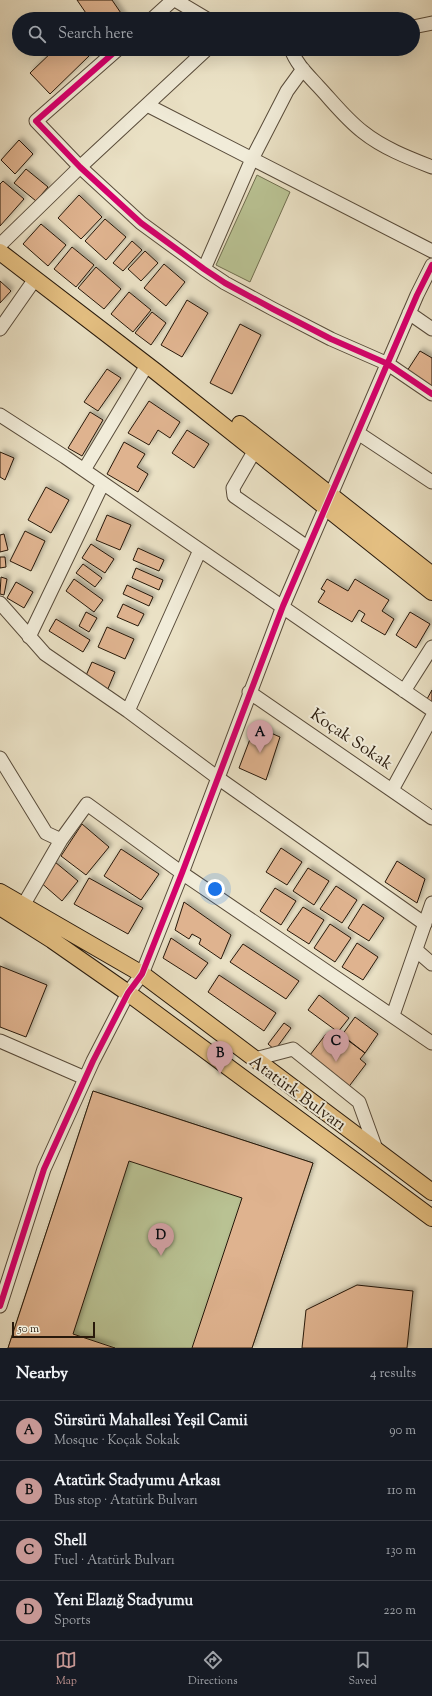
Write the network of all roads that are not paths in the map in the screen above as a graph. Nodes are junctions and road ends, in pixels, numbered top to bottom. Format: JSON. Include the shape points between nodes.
{"nodes":[{"id":1,"x":174,"y":0,"type":"edge"},
{"id":2,"x":160,"y":12,"type":"edge"},
{"id":3,"x":195,"y":12,"type":"edge"},
{"id":4,"x":432,"y":23,"type":"edge"},
{"id":5,"x":420,"y":26,"type":"edge"},
{"id":6,"x":110,"y":56,"type":"edge"},
{"id":7,"x":200,"y":56,"type":"edge"},
{"id":8,"x":294,"y":56,"type":"edge"},
{"id":9,"x":303,"y":69,"type":"junction"},
{"id":10,"x":147,"y":105,"type":"junction"},
{"id":11,"x":252,"y":159,"type":"junction"},
{"id":12,"x":80,"y":167,"type":"junction"},
{"id":13,"x":432,"y":167,"type":"edge"},
{"id":14,"x":1,"y":246,"type":"edge"},
{"id":15,"x":432,"y":251,"type":"edge"},
{"id":16,"x":432,"y":265,"type":"edge"},
{"id":17,"x":204,"y":269,"type":"junction"},
{"id":18,"x":35,"y":279,"type":"junction"},
{"id":19,"x":409,"y":313,"type":"junction"},
{"id":20,"x":0,"y":329,"type":"edge"},
{"id":21,"x":432,"y":329,"type":"edge"},
{"id":22,"x":388,"y":364,"type":"junction"},
{"id":23,"x":148,"y":365,"type":"junction"},
{"id":24,"x":432,"y":394,"type":"edge"},
{"id":25,"x":0,"y":415,"type":"edge"},
{"id":26,"x":358,"y":433,"type":"junction"},
{"id":27,"x":254,"y":450,"type":"junction"},
{"id":28,"x":84,"y":470,"type":"junction"},
{"id":29,"x":432,"y":482,"type":"edge"},
{"id":30,"x":102,"y":483,"type":"junction"},
{"id":31,"x":328,"y":501,"type":"junction"},
{"id":32,"x":307,"y":547,"type":"junction"},
{"id":33,"x":200,"y":550,"type":"junction"},
{"id":34,"x":432,"y":575,"type":"edge"},
{"id":35,"x":432,"y":592,"type":"edge"},
{"id":36,"x":0,"y":603,"type":"edge"},
{"id":37,"x":282,"y":606,"type":"junction"},
{"id":38,"x":29,"y":637,"type":"junction"},
{"id":39,"x":432,"y":646,"type":"edge"},
{"id":40,"x":404,"y":691,"type":"junction"},
{"id":41,"x":249,"y":692,"type":"junction"},
{"id":42,"x":432,"y":710,"type":"edge"},
{"id":43,"x":128,"y":711,"type":"junction"},
{"id":44,"x":432,"y":717,"type":"edge"},
{"id":45,"x":0,"y":758,"type":"edge"},
{"id":46,"x":218,"y":778,"type":"junction"},
{"id":47,"x":392,"y":790,"type":"junction"},
{"id":48,"x":432,"y":818,"type":"edge"},
{"id":49,"x":60,"y":840,"type":"junction"},
{"id":50,"x":182,"y":873,"type":"junction"},
{"id":51,"x":0,"y":892,"type":"edge"},
{"id":52,"x":432,"y":903,"type":"edge"},
{"id":53,"x":24,"y":904,"type":"junction"},
{"id":54,"x":0,"y":907,"type":"edge"},
{"id":55,"x":425,"y":924,"type":"junction"},
{"id":56,"x":416,"y":950,"type":"junction"},
{"id":57,"x":432,"y":964,"type":"edge"},
{"id":58,"x":142,"y":974,"type":"junction"},
{"id":59,"x":128,"y":993,"type":"junction"},
{"id":60,"x":393,"y":1015,"type":"junction"},
{"id":61,"x":0,"y":1041,"type":"edge"},
{"id":62,"x":432,"y":1043,"type":"edge"},
{"id":63,"x":255,"y":1059,"type":"junction"},
{"id":64,"x":85,"y":1078,"type":"junction"},
{"id":65,"x":376,"y":1149,"type":"junction"},
{"id":66,"x":432,"y":1192,"type":"edge"},
{"id":67,"x":432,"y":1218,"type":"edge"},
{"id":68,"x":0,"y":1306,"type":"edge"}],
"edges":[{"from":1,"to":2,"type":"street"},
{"from":1,"to":3,"type":"street"},
{"from":4,"to":5,"type":"street"},
{"from":6,"to":12,"type":"street","via":[[36,121]]},
{"from":7,"to":10,"type":"street"},
{"from":8,"to":9,"type":"street"},
{"from":9,"to":11,"type":"street","via":[[287,90]]},
{"from":9,"to":13,"type":"street","via":[[350,121],[365,133],[381,144]]},
{"from":10,"to":11,"type":"street"},
{"from":10,"to":12,"type":"street"},
{"from":11,"to":15,"type":"street"},
{"from":11,"to":17,"type":"street"},
{"from":12,"to":14,"type":"street"},
{"from":12,"to":17,"type":"street","via":[[141,223]]},
{"from":14,"to":18,"type":"main road"},
{"from":14,"to":31,"type":"main road","via":[[168,368]]},
{"from":16,"to":19,"type":"street"},
{"from":17,"to":22,"type":"street","via":[[224,283],[331,339]]},
{"from":18,"to":20,"type":"street"},
{"from":18,"to":23,"type":"main road"},
{"from":19,"to":21,"type":"street"},
{"from":19,"to":22,"type":"street"},
{"from":22,"to":24,"type":"street"},
{"from":22,"to":26,"type":"street"},
{"from":23,"to":27,"type":"main road"},
{"from":23,"to":28,"type":"street"},
{"from":25,"to":28,"type":"street"},
{"from":26,"to":29,"type":"street"},
{"from":26,"to":31,"type":"street"},
{"from":27,"to":31,"type":"main road"},
{"from":27,"to":32,"type":"street","via":[[233,488],[234,496]]},
{"from":28,"to":30,"type":"street"},
{"from":30,"to":33,"type":"street"},
{"from":30,"to":38,"type":"street"},
{"from":31,"to":32,"type":"street"},
{"from":31,"to":34,"type":"main road"},
{"from":31,"to":35,"type":"main road"},
{"from":32,"to":37,"type":"street"},
{"from":33,"to":37,"type":"street"},
{"from":33,"to":43,"type":"street"},
{"from":36,"to":38,"type":"street"},
{"from":37,"to":40,"type":"street"},
{"from":37,"to":41,"type":"street"},
{"from":38,"to":43,"type":"street","via":[[45,654]]},
{"from":39,"to":40,"type":"street"},
{"from":40,"to":42,"type":"street"},
{"from":41,"to":46,"type":"street"},
{"from":41,"to":47,"type":"street","name":"Koçak Sokak"},
{"from":43,"to":46,"type":"street"},
{"from":44,"to":47,"type":"street"},
{"from":45,"to":49,"type":"street","via":[[46,833]]},
{"from":46,"to":50,"type":"street"},
{"from":46,"to":55,"type":"street"},
{"from":47,"to":48,"type":"street","name":"Koçak Sokak"},
{"from":49,"to":50,"type":"street","via":[[87,804]]},
{"from":49,"to":53,"type":"street"},
{"from":50,"to":58,"type":"street"},
{"from":50,"to":60,"type":"street"},
{"from":51,"to":53,"type":"main road","name":"Atatürk Bulvarı"},
{"from":52,"to":55,"type":"street"},
{"from":53,"to":58,"type":"main road","name":"Atatürk Bulvarı"},
{"from":54,"to":59,"type":"main road","name":"Atatürk Bulvarı"},
{"from":55,"to":56,"type":"street"},
{"from":56,"to":57,"type":"street"},
{"from":56,"to":60,"type":"street"},
{"from":58,"to":59,"type":"street"},
{"from":58,"to":63,"type":"main road","name":"Atatürk Bulvarı"},
{"from":59,"to":64,"type":"street"},
{"from":59,"to":67,"type":"main road","name":"Atatürk Bulvarı"},
{"from":60,"to":62,"type":"street"},
{"from":61,"to":64,"type":"street"},
{"from":63,"to":65,"type":"main road","name":"Atatürk Bulvarı"},
{"from":63,"to":65,"type":"street","via":[[293,1049],[359,1102]]},
{"from":64,"to":68,"type":"street","via":[[44,1169]]},
{"from":65,"to":66,"type":"main road","name":"Atatürk Bulvarı"}]}
